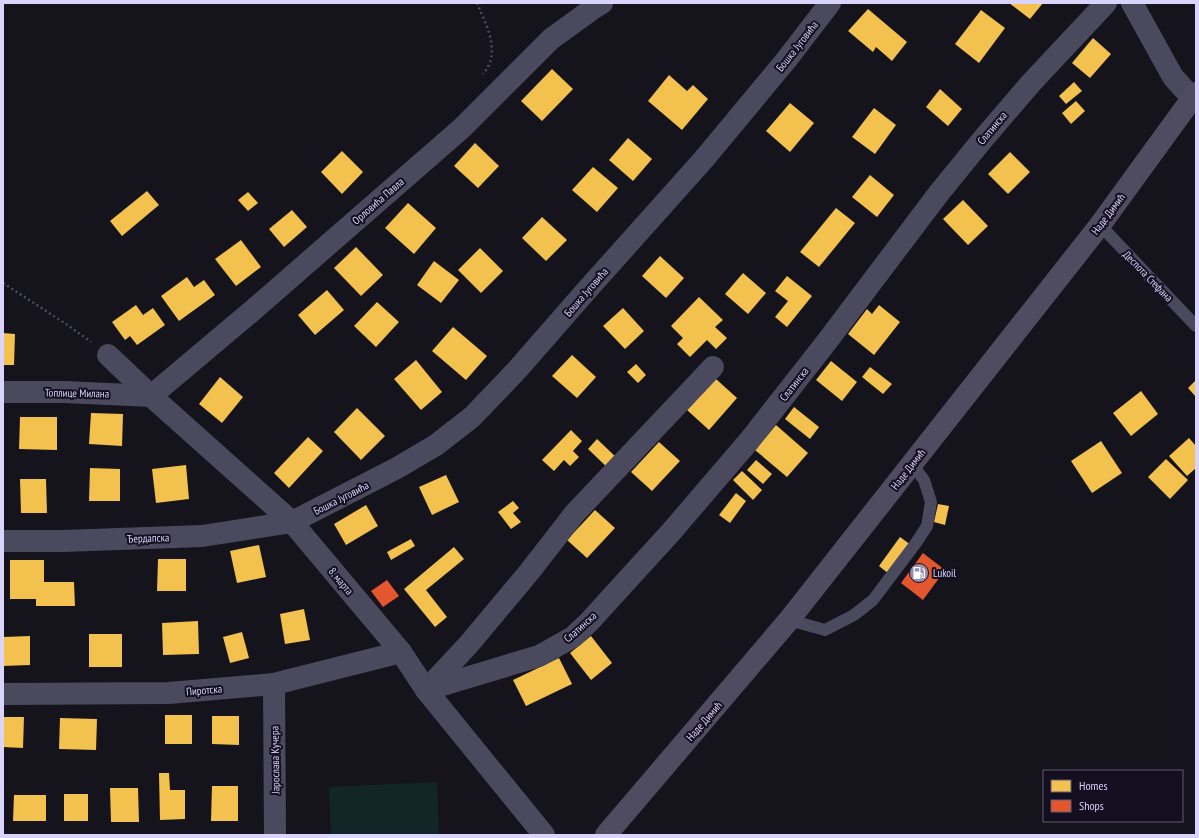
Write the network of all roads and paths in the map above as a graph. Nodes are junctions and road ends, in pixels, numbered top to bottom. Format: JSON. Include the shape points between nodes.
{"nodes":[{"id":1,"x":602,"y":3,"type":"edge"},
{"id":2,"x":830,"y":3,"type":"edge"},
{"id":3,"x":1106,"y":3,"type":"edge"},
{"id":4,"x":1132,"y":3,"type":"edge"},
{"id":5,"x":1194,"y":95,"type":"edge"},
{"id":6,"x":1100,"y":225,"type":"junction"},
{"id":7,"x":3,"y":283,"type":"edge"},
{"id":8,"x":1196,"y":326,"type":"edge"},
{"id":9,"x":108,"y":355,"type":"joint"},
{"id":10,"x":713,"y":367,"type":"dead end"},
{"id":11,"x":3,"y":392,"type":"edge"},
{"id":12,"x":151,"y":396,"type":"junction"},
{"id":13,"x":912,"y":464,"type":"junction"},
{"id":14,"x":292,"y":522,"type":"junction"},
{"id":15,"x":3,"y":541,"type":"edge"},
{"id":16,"x":789,"y":620,"type":"junction"},
{"id":17,"x":401,"y":652,"type":"junction"},
{"id":18,"x":274,"y":684,"type":"junction"},
{"id":19,"x":426,"y":690,"type":"junction"},
{"id":20,"x":3,"y":694,"type":"edge"},
{"id":21,"x":275,"y":835,"type":"edge"},
{"id":22,"x":544,"y":835,"type":"edge"},
{"id":23,"x":606,"y":835,"type":"edge"}],
"edges":[{"from":1,"to":12,"type":"street","name":"Орловића Павла","via":[[551,39],[462,128]]},
{"from":2,"to":14,"type":"street","name":"Бошка Југовића","via":[[788,59],[704,159],[518,370],[472,417],[436,445],[398,468]]},
{"from":3,"to":19,"type":"street","name":"Слатинска","via":[[983,139],[749,441],[589,622],[573,637],[539,656]]},
{"from":4,"to":5,"type":"street","via":[[1173,77]]},
{"from":5,"to":6,"type":"main road","name":"Наде Димић"},
{"from":6,"to":8,"type":"lane","name":"Деспота Стефана"},
{"from":6,"to":13,"type":"main road","name":"Наде Димић"},
{"from":7,"to":9,"type":"path"},
{"from":9,"to":12,"type":"street","name":"8. марта"},
{"from":10,"to":19,"type":"street","via":[[575,513],[474,638]]},
{"from":11,"to":12,"type":"street","name":"Топлице Милана"},
{"from":12,"to":14,"type":"street","name":"8. марта"},
{"from":13,"to":16,"type":"main road","name":"Наде Димић"},
{"from":13,"to":16,"type":"lane","via":[[924,480],[931,502],[928,520],[916,543],[892,576],[873,600],[825,630]]},
{"from":14,"to":15,"type":"street","name":"Ђердапска","via":[[202,536]]},
{"from":14,"to":17,"type":"street","name":"8. марта"},
{"from":16,"to":23,"type":"main road","name":"Наде Димић"},
{"from":17,"to":18,"type":"street","name":"Пиротска"},
{"from":17,"to":19,"type":"street","name":"8. марта"},
{"from":18,"to":20,"type":"street","name":"Пиротска","via":[[169,693]]},
{"from":18,"to":21,"type":"street","name":"Јарослава Кучера"},
{"from":19,"to":22,"type":"street","name":"8. марта"}]}
